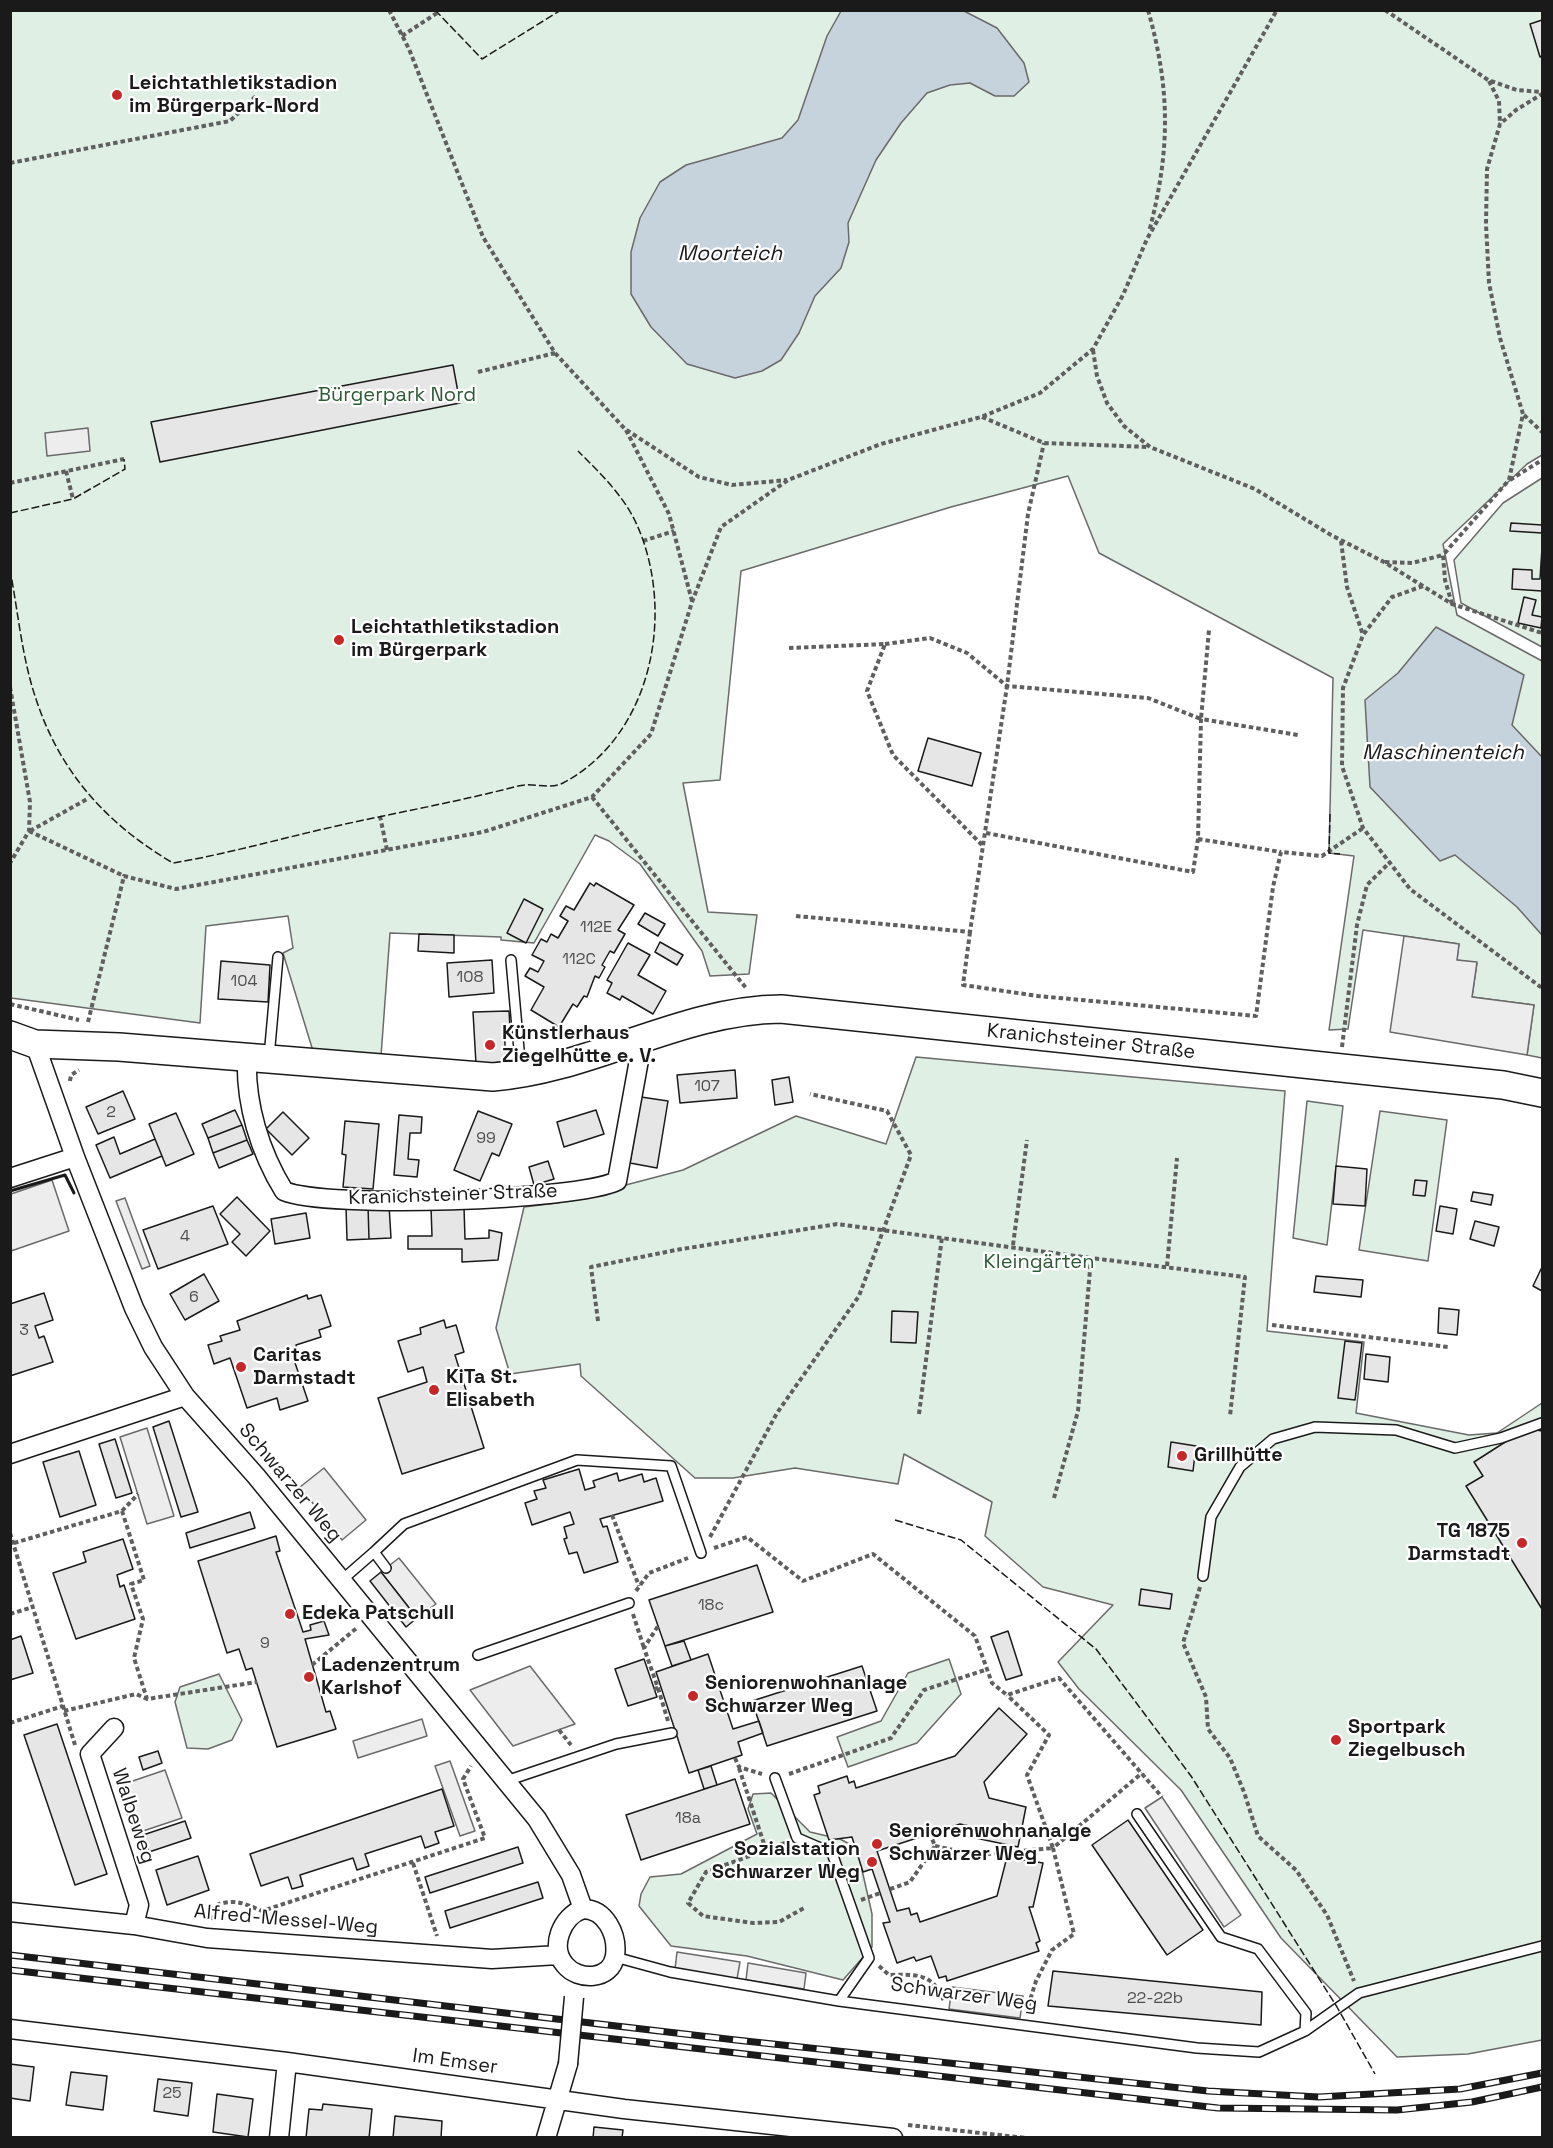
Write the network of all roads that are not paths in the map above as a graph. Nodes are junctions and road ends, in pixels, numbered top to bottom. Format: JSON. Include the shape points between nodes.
{"nodes":[{"id":1,"x":278,"y":957,"type":"dead end"},
{"id":2,"x":511,"y":960,"type":"dead end"},
{"id":3,"x":643,"y":1038,"type":"junction"},
{"id":4,"x":23,"y":1040,"type":"edge"},
{"id":5,"x":258,"y":1058,"type":"junction"},
{"id":6,"x":521,"y":1074,"type":"junction"},
{"id":7,"x":1542,"y":1092,"type":"edge"},
{"id":8,"x":75,"y":1158,"type":"junction"},
{"id":9,"x":10,"y":1178,"type":"edge"},
{"id":10,"x":185,"y":1396,"type":"junction"},
{"id":11,"x":1542,"y":1423,"type":"edge"},
{"id":12,"x":10,"y":1454,"type":"edge"},
{"id":13,"x":374,"y":1552,"type":"junction"},
{"id":14,"x":701,"y":1553,"type":"road end"},
{"id":15,"x":386,"y":1568,"type":"dead end"},
{"id":16,"x":1203,"y":1576,"type":"road end"},
{"id":17,"x":342,"y":1580,"type":"junction"},
{"id":18,"x":629,"y":1603,"type":"road end"},
{"id":19,"x":478,"y":1655,"type":"dead end"},
{"id":20,"x":114,"y":1728,"type":"dead end"},
{"id":21,"x":672,"y":1733,"type":"road end"},
{"id":22,"x":775,"y":1778,"type":"road end"},
{"id":23,"x":506,"y":1781,"type":"junction"},
{"id":24,"x":1137,"y":1814,"type":"dead end"},
{"id":25,"x":583,"y":1909,"type":"junction"},
{"id":26,"x":10,"y":1912,"type":"edge"},
{"id":27,"x":134,"y":1925,"type":"junction"},
{"id":28,"x":1542,"y":1946,"type":"edge"},
{"id":29,"x":558,"y":1955,"type":"junction"},
{"id":30,"x":615,"y":1957,"type":"junction"},
{"id":31,"x":579,"y":1977,"type":"junction"},
{"id":32,"x":839,"y":2001,"type":"junction"},
{"id":33,"x":10,"y":2029,"type":"edge"},
{"id":34,"x":1305,"y":2031,"type":"junction"},
{"id":35,"x":287,"y":2062,"type":"junction"},
{"id":36,"x":559,"y":2099,"type":"junction"},
{"id":37,"x":279,"y":2138,"type":"edge"},
{"id":38,"x":546,"y":2138,"type":"edge"},
{"id":39,"x":893,"y":2138,"type":"edge"}],
"edges":[{"from":1,"to":5,"type":"lane"},
{"from":2,"to":6,"type":"lane"},
{"from":3,"to":5,"type":"street","name":"Kranichsteiner Straße","via":[[617,1181],[535,1196],[346,1201],[284,1191],[256,1132],[246,1075]]},
{"from":3,"to":6,"type":"main road","name":"Kranichsteiner Straße"},
{"from":3,"to":7,"type":"main road","name":"Kranichsteiner Straße","via":[[716,1015],[781,1009]]},
{"from":4,"to":5,"type":"main road","name":"Kranichsteiner Straße"},
{"from":4,"to":8,"type":"street","name":"Schwarzer Weg"},
{"from":5,"to":6,"type":"main road","name":"Kranichsteiner Straße","via":[[493,1077]]},
{"from":8,"to":9,"type":"street"},
{"from":8,"to":10,"type":"street","name":"Schwarzer Weg","via":[[153,1347]]},
{"from":10,"to":12,"type":"street"},
{"from":10,"to":17,"type":"street","name":"Schwarzer Weg"},
{"from":11,"to":16,"type":"lane","via":[[1501,1438],[1455,1448],[1396,1430],[1315,1427],[1273,1439],[1240,1467],[1211,1517]]},
{"from":13,"to":14,"type":"lane","via":[[404,1524],[577,1460],[671,1466]]},
{"from":13,"to":15,"type":"lane"},
{"from":13,"to":17,"type":"lane"},
{"from":17,"to":23,"type":"street","name":"Schwarzer Weg"},
{"from":18,"to":19,"type":"lane"},
{"from":20,"to":27,"type":"street","name":"Walbeweg","via":[[90,1754],[139,1905]]},
{"from":21,"to":23,"type":"lane","via":[[616,1744]]},
{"from":22,"to":32,"type":"lane","via":[[797,1838],[832,1853],[869,1958]]},
{"from":23,"to":25,"type":"street","name":"Schwarzer Weg","via":[[537,1819],[566,1866]]},
{"from":24,"to":34,"type":"lane","via":[[1221,1937],[1258,1949],[1306,2013]]},
{"from":25,"to":29,"type":"street","via":[[571,1914],[565,1923]]},
{"from":25,"to":30,"type":"street","via":[[604,1916],[615,1942]]},
{"from":26,"to":27,"type":"street","name":"Alfred-Messel-Weg"},
{"from":27,"to":29,"type":"street","name":"Alfred-Messel-Weg","via":[[207,1938],[444,1956],[492,1959]]},
{"from":28,"to":34,"type":"lane","name":"Schwarzer Weg","via":[[1359,1993]]},
{"from":29,"to":31,"type":"street"},
{"from":30,"to":31,"type":"street","via":[[603,1972]]},
{"from":30,"to":32,"type":"lane","name":"Schwarzer Weg","via":[[670,1972]]},
{"from":31,"to":36,"type":"street","bridge":true,"via":[[568,2064]]},
{"from":32,"to":34,"type":"lane","name":"Schwarzer Weg","via":[[1197,2048],[1259,2052]]},
{"from":33,"to":35,"type":"street","name":"Im Emser"},
{"from":35,"to":36,"type":"street","name":"Im Emser"},
{"from":35,"to":37,"type":"street"},
{"from":36,"to":38,"type":"street"},
{"from":36,"to":39,"type":"street","name":"Im Emser"}]}
